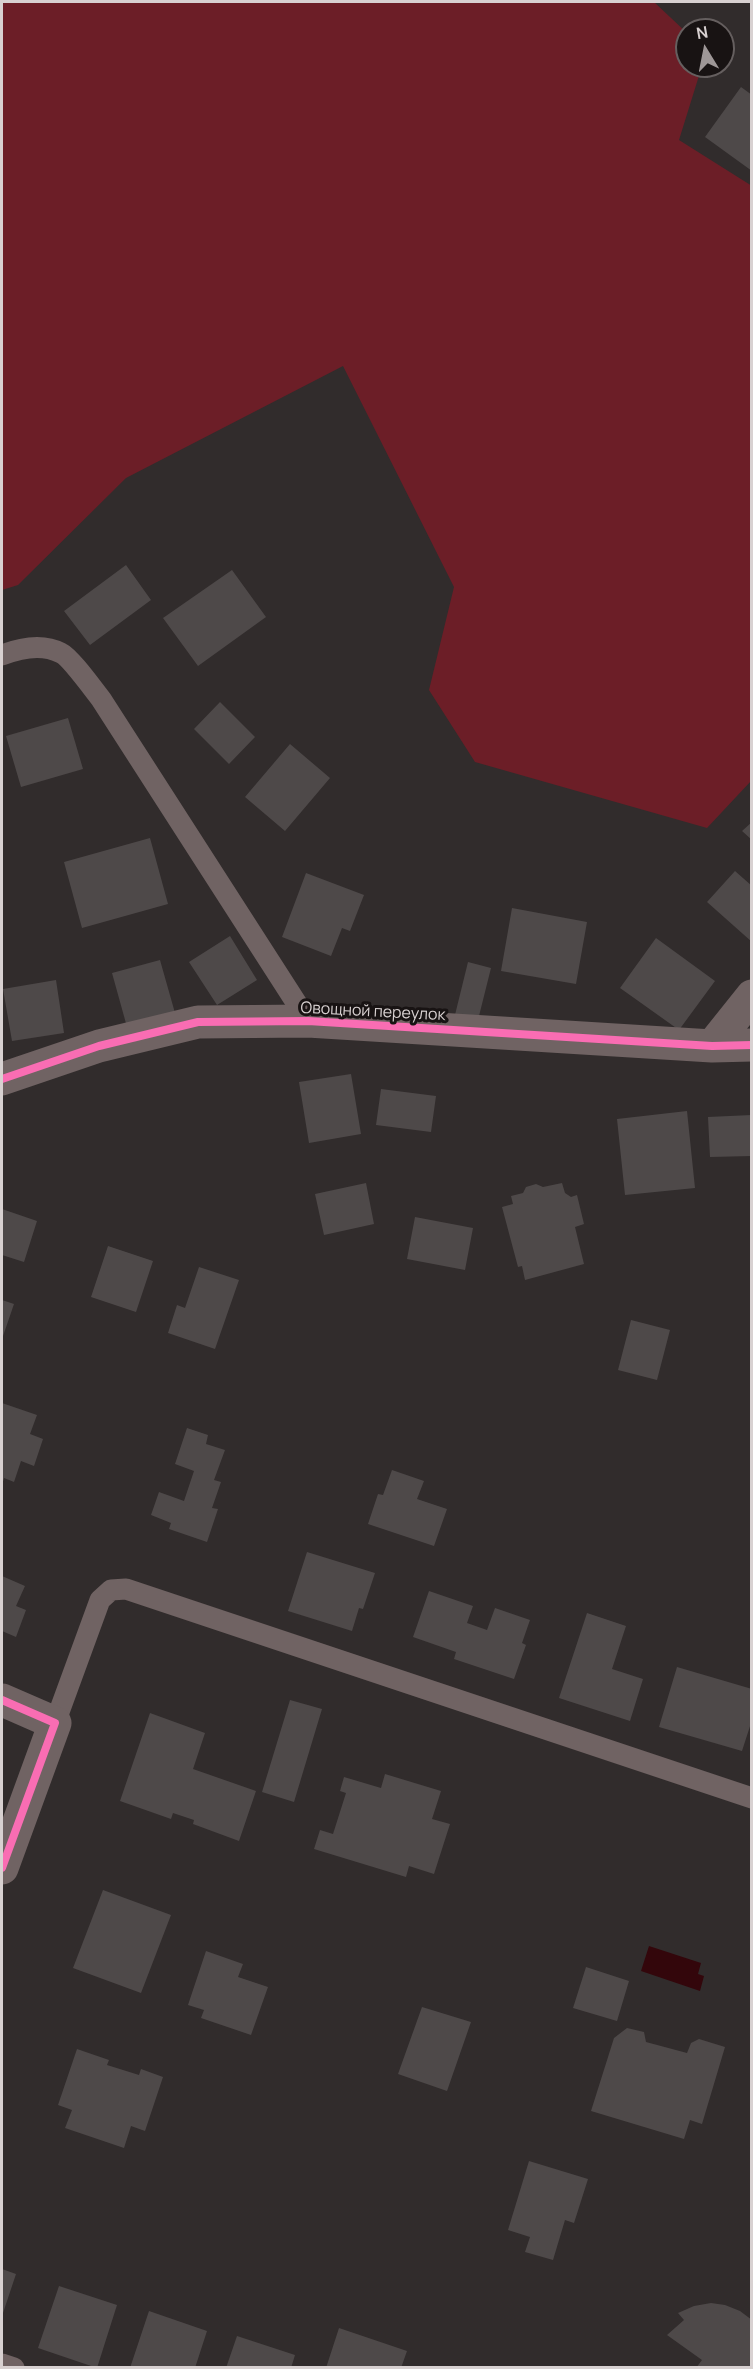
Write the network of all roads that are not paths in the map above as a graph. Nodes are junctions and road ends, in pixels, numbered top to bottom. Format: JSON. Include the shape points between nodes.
{"nodes":[{"id":1,"x":2,"y":655,"type":"edge"},
{"id":2,"x":752,"y":996,"type":"edge"},
{"id":3,"x":308,"y":1021,"type":"junction"},
{"id":4,"x":752,"y":1045,"type":"edge"},
{"id":5,"x":712,"y":1046,"type":"junction"},
{"id":6,"x":2,"y":1079,"type":"edge"},
{"id":7,"x":2,"y":1700,"type":"edge"},
{"id":8,"x":55,"y":1723,"type":"junction"},
{"id":9,"x":752,"y":1798,"type":"edge"},
{"id":10,"x":2,"y":1868,"type":"edge"},
{"id":11,"x":2,"y":2364,"type":"edge"},
{"id":12,"x":14,"y":2367,"type":"edge"}],
"edges":[{"from":1,"to":3,"type":"lane","via":[[39,647],[63,653],[94,690]]},
{"from":2,"to":5,"type":"street"},
{"from":3,"to":5,"type":"street","name":"Овощной переулок"},
{"from":3,"to":6,"type":"street","name":"Овощной переулок","via":[[198,1022],[99,1046]]},
{"from":4,"to":5,"type":"street","name":"Овощной переулок"},
{"from":7,"to":8,"type":"street"},
{"from":8,"to":9,"type":"lane","via":[[100,1600],[111,1590],[126,1589]]},
{"from":8,"to":10,"type":"street"},
{"from":11,"to":12,"type":"lane"}]}
